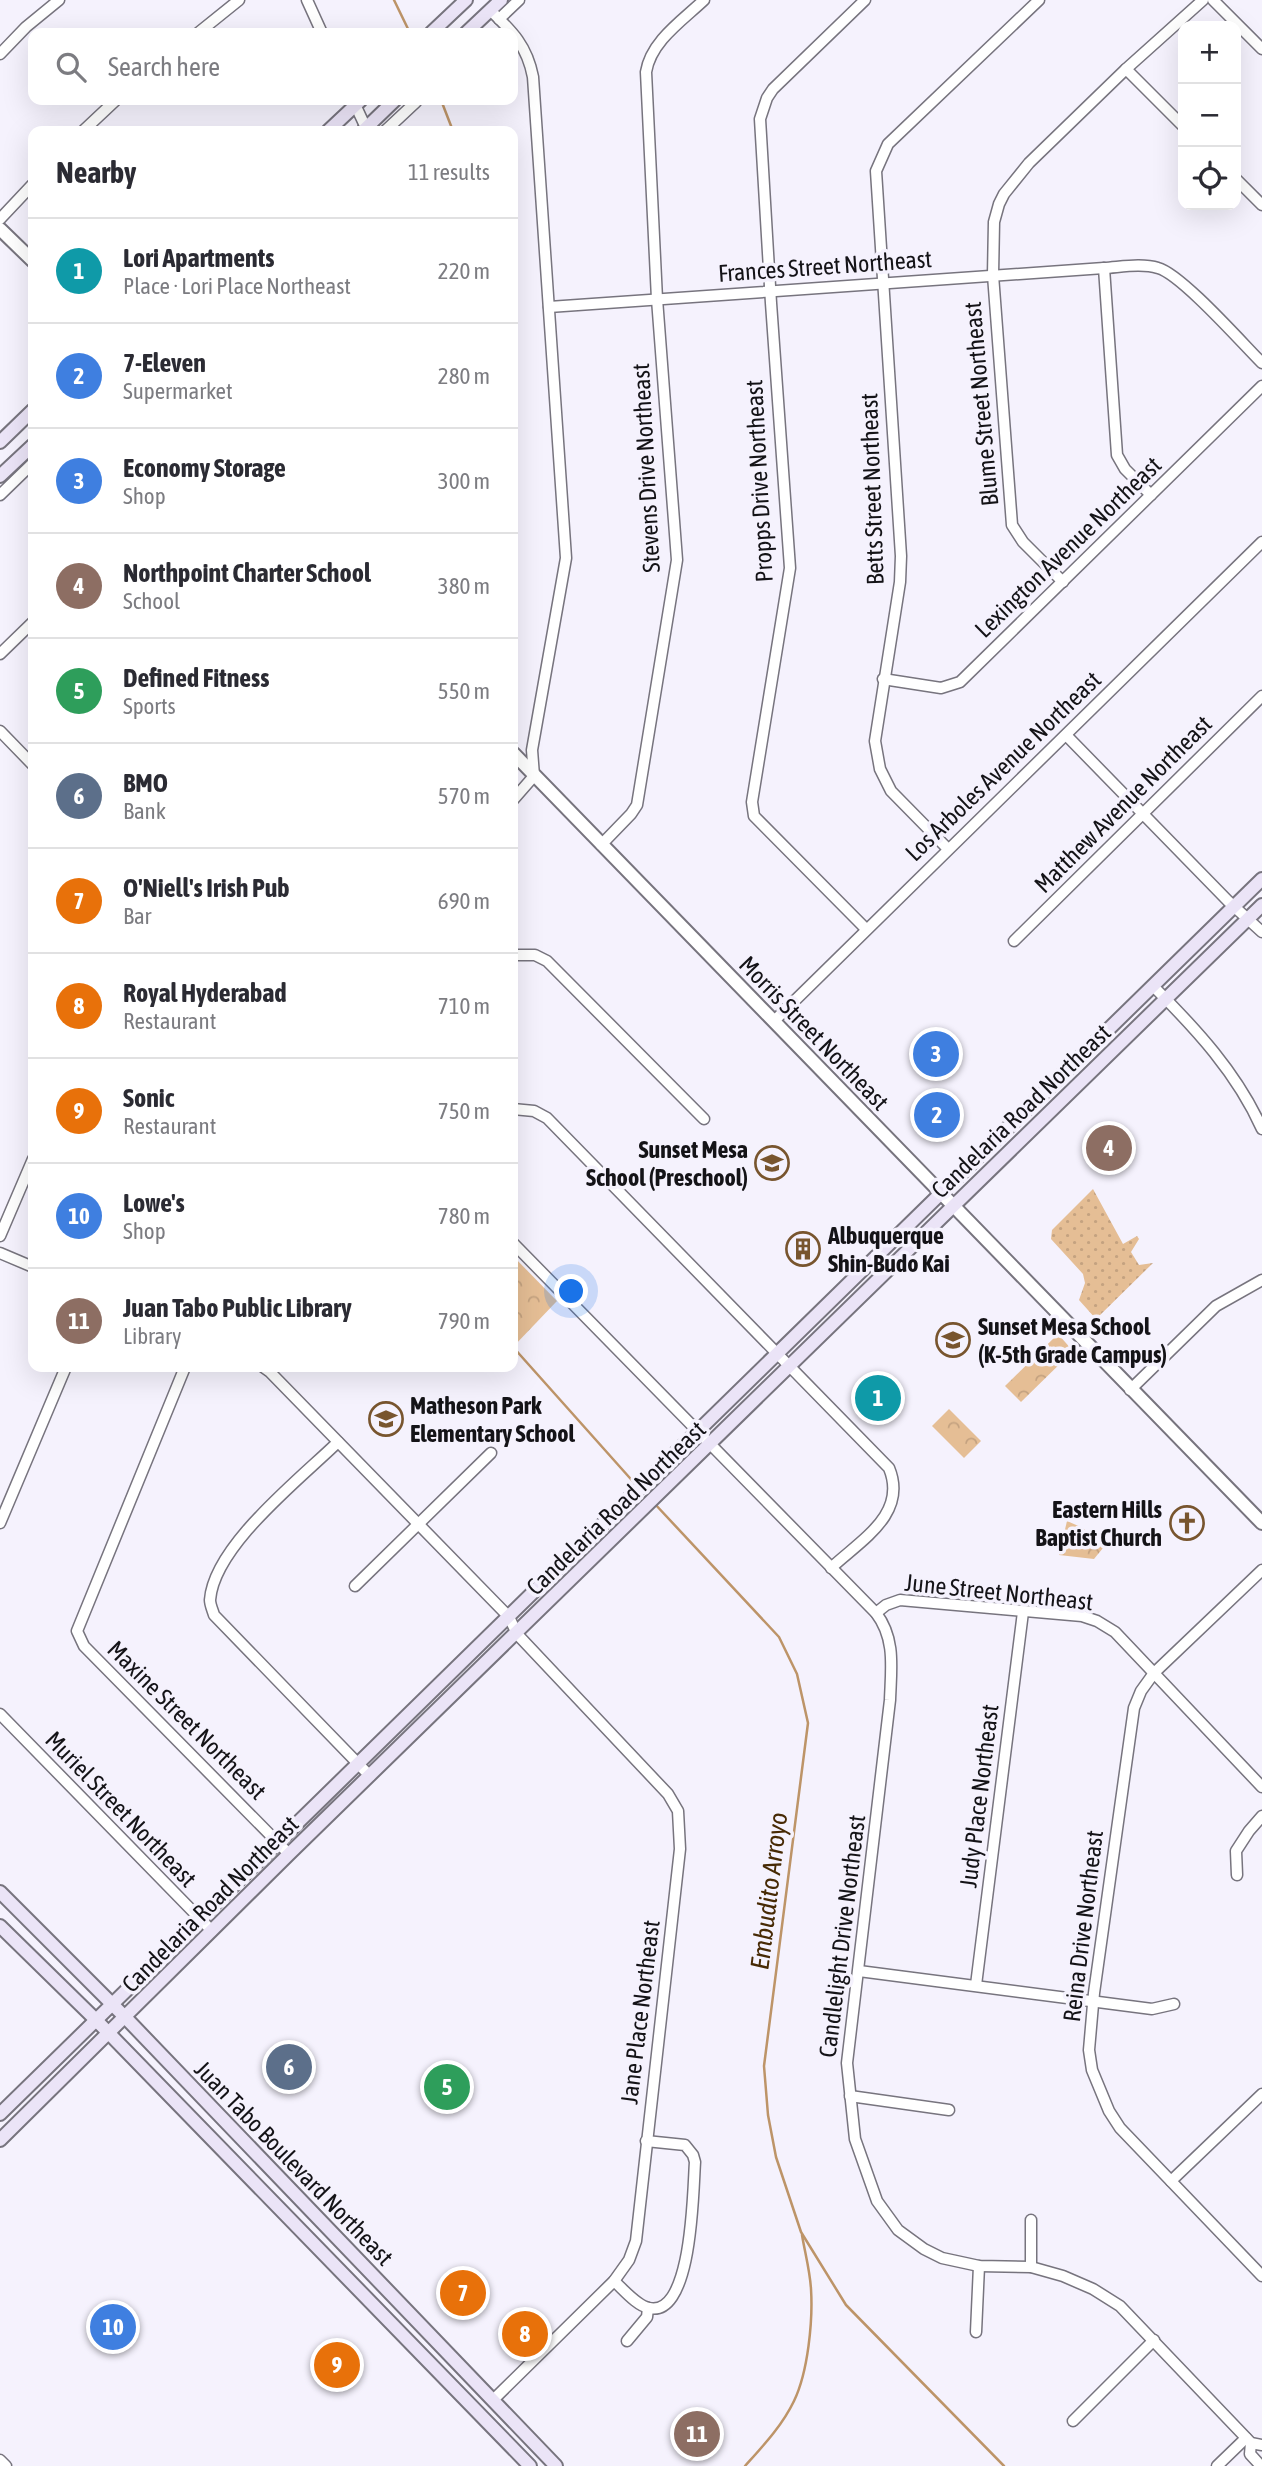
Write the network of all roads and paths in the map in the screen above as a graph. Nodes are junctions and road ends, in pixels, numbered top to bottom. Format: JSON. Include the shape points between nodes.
{"nodes":[{"id":1,"x":59,"y":0,"type":"edge"},
{"id":2,"x":239,"y":0,"type":"edge"},
{"id":3,"x":307,"y":0,"type":"edge"},
{"id":4,"x":466,"y":0,"type":"edge"},
{"id":5,"x":501,"y":0,"type":"edge"},
{"id":6,"x":519,"y":0,"type":"edge"},
{"id":7,"x":704,"y":0,"type":"edge"},
{"id":8,"x":865,"y":0,"type":"edge"},
{"id":9,"x":1039,"y":0,"type":"edge"},
{"id":10,"x":1203,"y":0,"type":"edge"},
{"id":11,"x":1213,"y":0,"type":"edge"},
{"id":12,"x":495,"y":15,"type":"junction"},
{"id":13,"x":204,"y":28,"type":"edge"},
{"id":14,"x":320,"y":28,"type":"edge"},
{"id":15,"x":436,"y":28,"type":"edge"},
{"id":16,"x":474,"y":28,"type":"edge"},
{"id":17,"x":506,"y":28,"type":"edge"},
{"id":18,"x":518,"y":42,"type":"edge"},
{"id":19,"x":1262,"y":49,"type":"edge"},
{"id":20,"x":0,"y":54,"type":"edge"},
{"id":21,"x":1126,"y":69,"type":"junction"},
{"id":22,"x":111,"y":105,"type":"edge"},
{"id":23,"x":352,"y":105,"type":"edge"},
{"id":24,"x":357,"y":105,"type":"edge"},
{"id":25,"x":390,"y":105,"type":"edge"},
{"id":26,"x":412,"y":105,"type":"edge"},
{"id":27,"x":1178,"y":121,"type":"edge"},
{"id":28,"x":88,"y":126,"type":"edge"},
{"id":29,"x":333,"y":126,"type":"edge"},
{"id":30,"x":364,"y":126,"type":"edge"},
{"id":31,"x":369,"y":126,"type":"edge"},
{"id":32,"x":390,"y":126,"type":"edge"},
{"id":33,"x":1241,"y":184,"type":"edge"},
{"id":34,"x":28,"y":189,"type":"edge"},
{"id":35,"x":1262,"y":205,"type":"edge"},
{"id":36,"x":0,"y":219,"type":"edge"},
{"id":37,"x":0,"y":229,"type":"edge"},
{"id":38,"x":28,"y":256,"type":"edge"},
{"id":39,"x":1104,"y":268,"type":"junction"},
{"id":40,"x":993,"y":275,"type":"junction"},
{"id":41,"x":883,"y":284,"type":"junction"},
{"id":42,"x":770,"y":291,"type":"junction"},
{"id":43,"x":657,"y":299,"type":"junction"},
{"id":44,"x":549,"y":307,"type":"junction"},
{"id":45,"x":1262,"y":363,"type":"edge"},
{"id":46,"x":1262,"y":386,"type":"edge"},
{"id":47,"x":28,"y":415,"type":"edge"},
{"id":48,"x":0,"y":442,"type":"edge"},
{"id":49,"x":28,"y":450,"type":"edge"},
{"id":50,"x":28,"y":468,"type":"edge"},
{"id":51,"x":0,"y":476,"type":"edge"},
{"id":52,"x":0,"y":495,"type":"edge"},
{"id":53,"x":1151,"y":495,"type":"junction"},
{"id":54,"x":1262,"y":542,"type":"edge"},
{"id":55,"x":1063,"y":582,"type":"junction"},
{"id":56,"x":28,"y":627,"type":"edge"},
{"id":57,"x":0,"y":654,"type":"edge"},
{"id":58,"x":883,"y":679,"type":"junction"},
{"id":59,"x":1262,"y":696,"type":"edge"},
{"id":60,"x":0,"y":731,"type":"edge"},
{"id":61,"x":1066,"y":735,"type":"junction"},
{"id":62,"x":518,"y":758,"type":"edge"},
{"id":63,"x":28,"y":760,"type":"edge"},
{"id":64,"x":534,"y":776,"type":"junction"},
{"id":65,"x":518,"y":794,"type":"edge"},
{"id":66,"x":1142,"y":814,"type":"junction"},
{"id":67,"x":601,"y":845,"type":"junction"},
{"id":68,"x":948,"y":849,"type":"junction"},
{"id":69,"x":1262,"y":879,"type":"edge"},
{"id":70,"x":1262,"y":905,"type":"edge"},
{"id":71,"x":1234,"y":906,"type":"junction"},
{"id":72,"x":1249,"y":918,"type":"junction"},
{"id":73,"x":866,"y":929,"type":"junction"},
{"id":74,"x":1262,"y":932,"type":"edge"},
{"id":75,"x":1014,"y":941,"type":"dead end"},
{"id":76,"x":518,"y":955,"type":"edge"},
{"id":77,"x":1153,"y":986,"type":"junction"},
{"id":78,"x":1166,"y":999,"type":"junction"},
{"id":79,"x":774,"y":1021,"type":"junction"},
{"id":80,"x":518,"y":1109,"type":"edge"},
{"id":81,"x":704,"y":1119,"type":"dead end"},
{"id":82,"x":1262,"y":1129,"type":"edge"},
{"id":83,"x":28,"y":1171,"type":"edge"},
{"id":84,"x":940,"y":1194,"type":"junction"},
{"id":85,"x":954,"y":1206,"type":"junction"},
{"id":86,"x":0,"y":1236,"type":"edge"},
{"id":87,"x":518,"y":1248,"type":"edge"},
{"id":88,"x":0,"y":1254,"type":"edge"},
{"id":89,"x":28,"y":1265,"type":"edge"},
{"id":90,"x":1262,"y":1280,"type":"edge"},
{"id":91,"x":777,"y":1354,"type":"junction"},
{"id":92,"x":791,"y":1366,"type":"junction"},
{"id":93,"x":64,"y":1372,"type":"edge"},
{"id":94,"x":182,"y":1372,"type":"edge"},
{"id":95,"x":270,"y":1372,"type":"edge"},
{"id":96,"x":1130,"y":1390,"type":"junction"},
{"id":97,"x":698,"y":1431,"type":"junction"},
{"id":98,"x":338,"y":1442,"type":"junction"},
{"id":99,"x":712,"y":1444,"type":"junction"},
{"id":100,"x":491,"y":1453,"type":"dead end"},
{"id":101,"x":0,"y":1523,"type":"edge"},
{"id":102,"x":419,"y":1523,"type":"junction"},
{"id":103,"x":1262,"y":1523,"type":"edge"},
{"id":104,"x":831,"y":1567,"type":"junction"},
{"id":105,"x":1262,"y":1570,"type":"edge"},
{"id":106,"x":355,"y":1586,"type":"dead end"},
{"id":107,"x":1023,"y":1612,"type":"junction"},
{"id":108,"x":876,"y":1613,"type":"junction"},
{"id":109,"x":509,"y":1617,"type":"junction"},
{"id":110,"x":517,"y":1634,"type":"junction"},
{"id":111,"x":1154,"y":1673,"type":"junction"},
{"id":112,"x":0,"y":1714,"type":"edge"},
{"id":113,"x":357,"y":1763,"type":"junction"},
{"id":114,"x":370,"y":1776,"type":"junction"},
{"id":115,"x":1262,"y":1787,"type":"edge"},
{"id":116,"x":1262,"y":1816,"type":"edge"},
{"id":117,"x":277,"y":1842,"type":"junction"},
{"id":118,"x":289,"y":1854,"type":"junction"},
{"id":119,"x":1237,"y":1875,"type":"dead end"},
{"id":120,"x":0,"y":1892,"type":"edge"},
{"id":121,"x":198,"y":1919,"type":"junction"},
{"id":122,"x":0,"y":1926,"type":"edge"},
{"id":123,"x":212,"y":1931,"type":"junction"},
{"id":124,"x":859,"y":1971,"type":"junction"},
{"id":125,"x":976,"y":1985,"type":"junction"},
{"id":126,"x":1093,"y":2000,"type":"junction"},
{"id":127,"x":112,"y":2004,"type":"junction"},
{"id":128,"x":1174,"y":2004,"type":"dead end"},
{"id":129,"x":125,"y":2017,"type":"junction"},
{"id":130,"x":96,"y":2020,"type":"junction"},
{"id":131,"x":108,"y":2033,"type":"junction"},
{"id":132,"x":1262,"y":2094,"type":"edge"},
{"id":133,"x":850,"y":2096,"type":"junction"},
{"id":134,"x":949,"y":2110,"type":"dead end"},
{"id":135,"x":0,"y":2114,"type":"edge"},
{"id":136,"x":0,"y":2140,"type":"edge"},
{"id":137,"x":646,"y":2141,"type":"junction"},
{"id":138,"x":1171,"y":2181,"type":"junction"},
{"id":139,"x":1031,"y":2220,"type":"dead end"},
{"id":140,"x":979,"y":2266,"type":"junction"},
{"id":141,"x":1031,"y":2267,"type":"junction"},
{"id":142,"x":1259,"y":2268,"type":"edge"},
{"id":143,"x":614,"y":2281,"type":"junction"},
{"id":144,"x":648,"y":2308,"type":"junction"},
{"id":145,"x":976,"y":2332,"type":"dead end"},
{"id":146,"x":1154,"y":2340,"type":"junction"},
{"id":147,"x":627,"y":2341,"type":"dead end"},
{"id":148,"x":492,"y":2400,"type":"junction"},
{"id":149,"x":1073,"y":2421,"type":"dead end"},
{"id":150,"x":1253,"y":2442,"type":"edge"},
{"id":151,"x":542,"y":2452,"type":"junction"},
{"id":152,"x":0,"y":2460,"type":"edge"},
{"id":153,"x":529,"y":2465,"type":"edge"},
{"id":154,"x":6,"y":2466,"type":"edge"},
{"id":155,"x":556,"y":2466,"type":"edge"},
{"id":156,"x":1217,"y":2466,"type":"edge"},
{"id":157,"x":1261,"y":2466,"type":"edge"}],
"edges":[{"from":1,"to":20,"type":"street"},
{"from":2,"to":13,"type":"street"},
{"from":3,"to":14,"type":"street"},
{"from":4,"to":15,"type":"main road"},
{"from":5,"to":12,"type":"main road"},
{"from":6,"to":12,"type":"street"},
{"from":7,"to":43,"type":"street","name":"Stevens Drive Northeast","via":[[659,43],[646,72]]},
{"from":8,"to":42,"type":"street","name":"Propps Drive Northeast","via":[[773,89],[763,108]]},
{"from":9,"to":41,"type":"street","name":"Betts Street Northeast","via":[[888,144],[876,171]]},
{"from":10,"to":21,"type":"street"},
{"from":11,"to":19,"type":"street"},
{"from":12,"to":16,"type":"main road"},
{"from":12,"to":17,"type":"street"},
{"from":18,"to":44,"type":"street","via":[[526,51],[533,77]]},
{"from":21,"to":27,"type":"street"},
{"from":21,"to":40,"type":"street","name":"Blume Street Northeast","via":[[1010,186],[994,222]]},
{"from":22,"to":28,"type":"street"},
{"from":23,"to":29,"type":"main road"},
{"from":24,"to":30,"type":"street"},
{"from":25,"to":31,"type":"main road"},
{"from":26,"to":32,"type":"street"},
{"from":33,"to":35,"type":"street"},
{"from":34,"to":36,"type":"street"},
{"from":37,"to":38,"type":"street"},
{"from":39,"to":40,"type":"street","name":"Frances Street Northeast"},
{"from":39,"to":45,"type":"street","name":"Frances Street Northeast","via":[[1154,267],[1170,273]]},
{"from":39,"to":53,"type":"street","via":[[1118,455],[1125,469]]},
{"from":40,"to":41,"type":"street","name":"Frances Street Northeast"},
{"from":40,"to":55,"type":"street","name":"Blume Street Northeast","via":[[1012,525]]},
{"from":41,"to":42,"type":"street","name":"Frances Street Northeast"},
{"from":41,"to":58,"type":"street","name":"Betts Street Northeast","via":[[901,556]]},
{"from":42,"to":43,"type":"street","name":"Frances Street Northeast"},
{"from":42,"to":73,"type":"street","name":"Propps Drive Northeast","via":[[790,568],[752,803],[754,817]]},
{"from":43,"to":44,"type":"street","name":"Frances Street Northeast"},
{"from":43,"to":67,"type":"street","name":"Stevens Drive Northeast","via":[[677,560],[637,805]]},
{"from":44,"to":64,"type":"street","via":[[566,558],[533,750]]},
{"from":46,"to":53,"type":"street","name":"Lexington Avenue Northeast"},
{"from":47,"to":48,"type":"main road"},
{"from":49,"to":51,"type":"main road"},
{"from":50,"to":52,"type":"street"},
{"from":53,"to":55,"type":"street","name":"Lexington Avenue Northeast"},
{"from":54,"to":61,"type":"street","name":"Los Arboles Avenue Northeast"},
{"from":55,"to":58,"type":"street","name":"Lexington Avenue Northeast","via":[[960,682],[941,688]]},
{"from":56,"to":57,"type":"street"},
{"from":58,"to":68,"type":"street","name":"Betts Street Northeast","via":[[875,741],[880,769],[891,791]]},
{"from":59,"to":66,"type":"street","name":"Matthew Avenue Northeast"},
{"from":60,"to":63,"type":"street"},
{"from":61,"to":66,"type":"street"},
{"from":61,"to":68,"type":"street","name":"Los Arboles Avenue Northeast"},
{"from":62,"to":64,"type":"street","name":"Morris Street Northeast"},
{"from":64,"to":65,"type":"street"},
{"from":64,"to":67,"type":"street","name":"Morris Street Northeast"},
{"from":66,"to":71,"type":"street"},
{"from":66,"to":75,"type":"street","name":"Matthew Avenue Northeast"},
{"from":67,"to":79,"type":"street","name":"Morris Street Northeast"},
{"from":68,"to":73,"type":"street","name":"Los Arboles Avenue Northeast"},
{"from":69,"to":71,"type":"main road","name":"Candelaria Road Northeast"},
{"from":70,"to":72,"type":"main road","name":"Candelaria Road Northeast"},
{"from":71,"to":72,"type":"street"},
{"from":71,"to":77,"type":"main road","name":"Candelaria Road Northeast"},
{"from":72,"to":74,"type":"street"},
{"from":72,"to":78,"type":"main road","name":"Candelaria Road Northeast"},
{"from":73,"to":79,"type":"street","name":"Los Arboles Avenue Northeast"},
{"from":76,"to":81,"type":"street","via":[[547,961]]},
{"from":77,"to":78,"type":"street"},
{"from":77,"to":84,"type":"main road","name":"Candelaria Road Northeast"},
{"from":78,"to":82,"type":"street","via":[[1228,1070]]},
{"from":78,"to":85,"type":"main road","name":"Candelaria Road Northeast"},
{"from":79,"to":84,"type":"street","name":"Morris Street Northeast"},
{"from":80,"to":91,"type":"street","via":[[547,1118]]},
{"from":83,"to":86,"type":"street"},
{"from":84,"to":85,"type":"street","name":"Morris Street Northeast"},
{"from":84,"to":91,"type":"main road","name":"Candelaria Road Northeast"},
{"from":85,"to":92,"type":"main road","name":"Candelaria Road Northeast"},
{"from":85,"to":96,"type":"street","name":"Morris Street Northeast"},
{"from":87,"to":97,"type":"street","name":"Candlelight Drive Northeast"},
{"from":88,"to":89,"type":"street"},
{"from":90,"to":96,"type":"street","via":[[1216,1306]]},
{"from":91,"to":92,"type":"street"},
{"from":91,"to":97,"type":"main road","name":"Candelaria Road Northeast"},
{"from":92,"to":99,"type":"main road","name":"Candelaria Road Northeast"},
{"from":92,"to":104,"type":"street","via":[[884,1460],[894,1479],[893,1503],[887,1514]]},
{"from":93,"to":101,"type":"street"},
{"from":94,"to":117,"type":"street","name":"Maxine Street Northeast","via":[[77,1631],[84,1646]]},
{"from":95,"to":98,"type":"street","name":"Jane Place Northeast"},
{"from":96,"to":103,"type":"street","name":"Morris Street Northeast"},
{"from":97,"to":99,"type":"street","name":"Candlelight Drive Northeast"},
{"from":97,"to":109,"type":"main road","name":"Candelaria Road Northeast"},
{"from":98,"to":102,"type":"street","name":"Jane Place Northeast"},
{"from":98,"to":113,"type":"street","via":[[236,1542],[210,1602],[214,1615]]},
{"from":99,"to":104,"type":"street","name":"Candlelight Drive Northeast"},
{"from":99,"to":110,"type":"main road","name":"Candelaria Road Northeast"},
{"from":100,"to":102,"type":"street"},
{"from":102,"to":106,"type":"street"},
{"from":102,"to":109,"type":"street","name":"Jane Place Northeast"},
{"from":104,"to":108,"type":"street","name":"Candlelight Drive Northeast"},
{"from":105,"to":111,"type":"street","name":"Reina Drive Northeast"},
{"from":107,"to":108,"type":"street","name":"June Street Northeast","via":[[900,1600]]},
{"from":107,"to":111,"type":"street","name":"June Street Northeast","via":[[1097,1621],[1115,1632]]},
{"from":107,"to":125,"type":"street","name":"Judy Place Northeast"},
{"from":108,"to":124,"type":"street","name":"Candlelight Drive Northeast","via":[[891,1649],[890,1700]]},
{"from":109,"to":110,"type":"street","name":"Jane Place Northeast"},
{"from":109,"to":113,"type":"main road","name":"Candelaria Road Northeast"},
{"from":110,"to":114,"type":"main road","name":"Candelaria Road Northeast"},
{"from":110,"to":137,"type":"street","name":"Jane Place Northeast","via":[[655,1779],[678,1811],[680,1849]]},
{"from":111,"to":115,"type":"street","name":"June Street Northeast"},
{"from":111,"to":126,"type":"street","name":"Reina Drive Northeast","via":[[1133,1708]]},
{"from":112,"to":121,"type":"street","name":"Muriel Street Northeast"},
{"from":113,"to":114,"type":"street"},
{"from":113,"to":117,"type":"main road","name":"Candelaria Road Northeast"},
{"from":114,"to":118,"type":"main road","name":"Candelaria Road Northeast"},
{"from":116,"to":119,"type":"street","via":[[1236,1851]]},
{"from":117,"to":118,"type":"street","name":"Maxine Street Northeast"},
{"from":117,"to":121,"type":"main road","name":"Candelaria Road Northeast"},
{"from":118,"to":123,"type":"main road","name":"Candelaria Road Northeast"},
{"from":120,"to":127,"type":"main road","name":"Juan Tabo Boulevard Northeast"},
{"from":121,"to":123,"type":"street","name":"Muriel Street Northeast"},
{"from":121,"to":127,"type":"main road","name":"Candelaria Road Northeast"},
{"from":122,"to":130,"type":"main road","name":"Juan Tabo Boulevard Northeast"},
{"from":123,"to":129,"type":"main road","name":"Candelaria Road Northeast"},
{"from":124,"to":125,"type":"street"},
{"from":124,"to":133,"type":"street","name":"Candlelight Drive Northeast","via":[[847,2063]]},
{"from":125,"to":126,"type":"street"},
{"from":126,"to":128,"type":"street","via":[[1152,2009]]},
{"from":126,"to":138,"type":"street","name":"Reina Drive Northeast","via":[[1089,2050],[1100,2093],[1120,2128]]},
{"from":127,"to":129,"type":"main road","name":"Juan Tabo Boulevard Northeast"},
{"from":127,"to":130,"type":"main road","name":"Candelaria Road Northeast"},
{"from":129,"to":131,"type":"main road","name":"Candelaria Road Northeast"},
{"from":129,"to":148,"type":"main road","name":"Juan Tabo Boulevard Northeast"},
{"from":130,"to":131,"type":"main road","name":"Juan Tabo Boulevard Northeast"},
{"from":130,"to":135,"type":"main road","name":"Candelaria Road Northeast"},
{"from":131,"to":136,"type":"main road","name":"Candelaria Road Northeast"},
{"from":131,"to":153,"type":"main road","name":"Juan Tabo Boulevard Northeast"},
{"from":132,"to":138,"type":"street"},
{"from":133,"to":134,"type":"street"},
{"from":133,"to":140,"type":"street","name":"Candlelight Drive Northeast","via":[[855,2139],[877,2202],[887,2217],[933,2254]]},
{"from":137,"to":143,"type":"street","name":"Jane Place Northeast","via":[[636,2241]]},
{"from":137,"to":144,"type":"street","via":[[685,2145],[695,2162],[690,2247],[684,2269],[670,2298],[660,2307]]},
{"from":138,"to":142,"type":"street","name":"Reina Drive Northeast"},
{"from":139,"to":141,"type":"street"},
{"from":140,"to":141,"type":"street","name":"Candlelight Drive Northeast"},
{"from":140,"to":145,"type":"street"},
{"from":141,"to":146,"type":"street","name":"Candlelight Drive Northeast","via":[[1093,2289],[1120,2306]]},
{"from":143,"to":144,"type":"street"},
{"from":143,"to":148,"type":"street","name":"Jane Place Northeast"},
{"from":144,"to":147,"type":"street","via":[[647,2317]]},
{"from":146,"to":149,"type":"street"},
{"from":146,"to":150,"type":"street","name":"Candlelight Drive Northeast"},
{"from":148,"to":151,"type":"main road","name":"Juan Tabo Boulevard Northeast"},
{"from":150,"to":156,"type":"street"},
{"from":150,"to":157,"type":"street","name":"Candlelight Drive Northeast","via":[[1250,2454]]},
{"from":151,"to":153,"type":"street"},
{"from":151,"to":155,"type":"main road","name":"Juan Tabo Boulevard Northeast"},
{"from":152,"to":154,"type":"street"}]}
